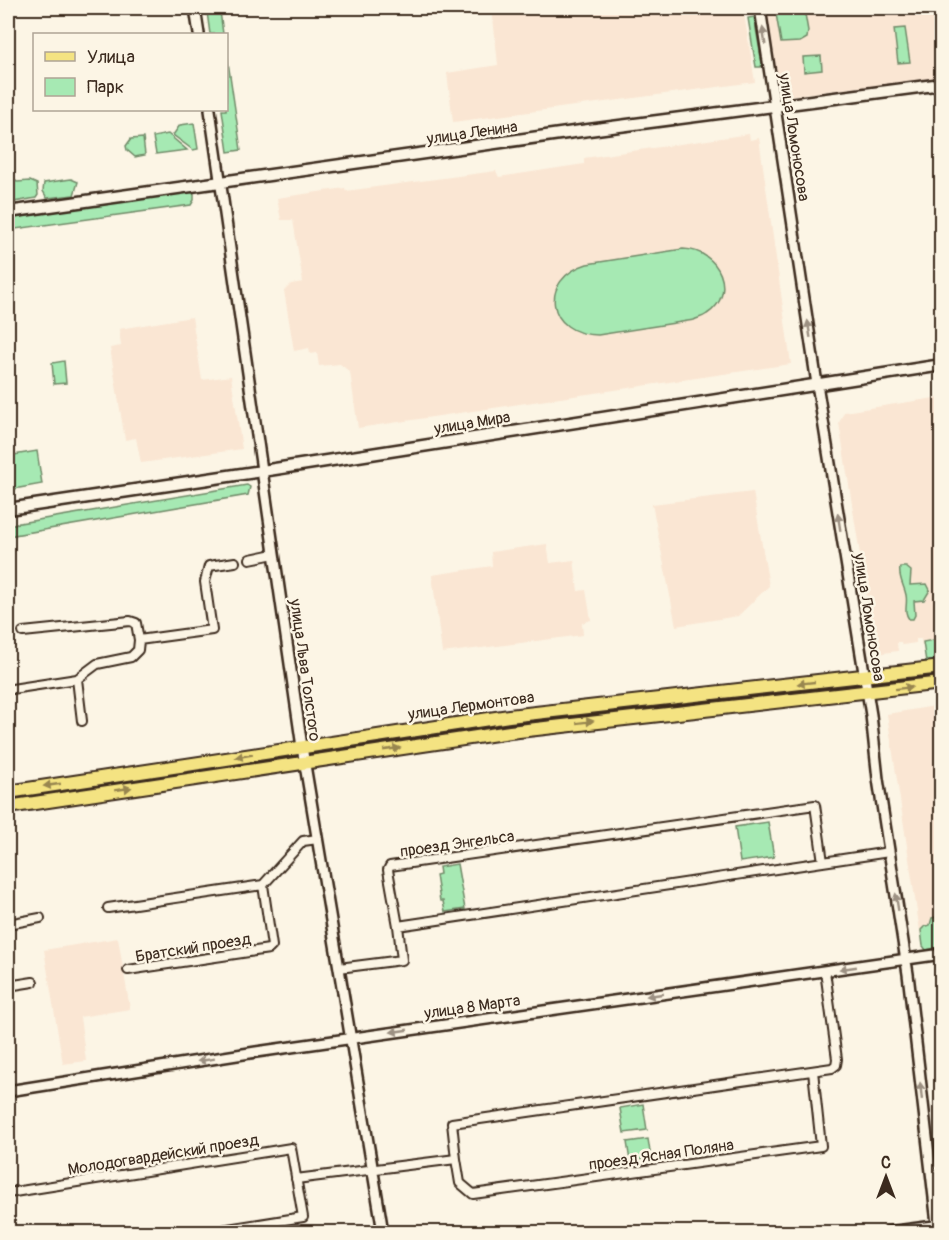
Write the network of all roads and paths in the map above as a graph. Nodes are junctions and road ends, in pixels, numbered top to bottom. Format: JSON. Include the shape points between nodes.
{"nodes":[{"id":1,"x":195,"y":8,"type":"edge"},
{"id":2,"x":760,"y":8,"type":"edge"},
{"id":3,"x":199,"y":33,"type":"edge"},
{"id":4,"x":942,"y":84,"type":"edge"},
{"id":5,"x":775,"y":106,"type":"junction"},
{"id":6,"x":210,"y":111,"type":"edge"},
{"id":7,"x":220,"y":184,"type":"junction"},
{"id":8,"x":8,"y":212,"type":"edge"},
{"id":9,"x":942,"y":365,"type":"edge"},
{"id":10,"x":817,"y":384,"type":"junction"},
{"id":11,"x":262,"y":471,"type":"junction"},
{"id":12,"x":8,"y":509,"type":"edge"},
{"id":13,"x":274,"y":555,"type":"junction"},
{"id":14,"x":250,"y":559,"type":"dead end"},
{"id":15,"x":235,"y":562,"type":"dead end"},
{"id":16,"x":23,"y":632,"type":"dead end"},
{"id":17,"x":139,"y":640,"type":"junction"},
{"id":18,"x":942,"y":667,"type":"edge"},
{"id":19,"x":864,"y":677,"type":"junction"},
{"id":20,"x":76,"y":680,"type":"junction"},
{"id":21,"x":942,"y":683,"type":"edge"},
{"id":22,"x":12,"y":689,"type":"dead end"},
{"id":23,"x":867,"y":692,"type":"junction"},
{"id":24,"x":82,"y":721,"type":"dead end"},
{"id":25,"x":302,"y":747,"type":"junction"},
{"id":26,"x":305,"y":762,"type":"junction"},
{"id":27,"x":8,"y":792,"type":"edge"},
{"id":28,"x":8,"y":807,"type":"edge"},
{"id":29,"x":318,"y":839,"type":"junction"},
{"id":30,"x":889,"y":852,"type":"junction"},
{"id":31,"x":823,"y":862,"type":"junction"},
{"id":32,"x":263,"y":885,"type":"junction"},
{"id":33,"x":108,"y":908,"type":"dead end"},
{"id":34,"x":40,"y":918,"type":"dead end"},
{"id":35,"x":8,"y":924,"type":"edge"},
{"id":36,"x":398,"y":926,"type":"junction"},
{"id":37,"x":942,"y":954,"type":"edge"},
{"id":38,"x":906,"y":959,"type":"junction"},
{"id":39,"x":339,"y":968,"type":"junction"},
{"id":40,"x":128,"y":970,"type":"dead end"},
{"id":41,"x":825,"y":971,"type":"junction"},
{"id":42,"x":33,"y":982,"type":"dead end"},
{"id":43,"x":8,"y":986,"type":"edge"},
{"id":44,"x":351,"y":1038,"type":"junction"},
{"id":45,"x":813,"y":1071,"type":"junction"},
{"id":46,"x":8,"y":1091,"type":"edge"},
{"id":47,"x":456,"y":1158,"type":"junction"},
{"id":48,"x":372,"y":1168,"type":"junction"},
{"id":49,"x":296,"y":1179,"type":"junction"},
{"id":50,"x":8,"y":1193,"type":"edge"},
{"id":51,"x":939,"y":1228,"type":"edge"},
{"id":52,"x":209,"y":1233,"type":"edge"},
{"id":53,"x":383,"y":1233,"type":"edge"},
{"id":54,"x":888,"y":1233,"type":"edge"}],
"edges":[{"from":1,"to":3,"type":"street"},
{"from":5,"to":2,"type":"street","name":"улица Ломоносова","one_way":true},
{"from":4,"to":5,"type":"main road","name":"улица Ленина"},
{"from":5,"to":7,"type":"main road","name":"улица Ленина"},
{"from":10,"to":5,"type":"street","name":"улица Ломоносова","one_way":true},
{"from":6,"to":7,"type":"street","name":"улица Льва Толстого"},
{"from":7,"to":8,"type":"main road","name":"улица Ленина"},
{"from":7,"to":11,"type":"street","name":"улица Льва Толстого"},
{"from":9,"to":10,"type":"main road","name":"улица Мира"},
{"from":10,"to":11,"type":"main road","name":"улица Мира"},
{"from":19,"to":10,"type":"street","name":"улица Ломоносова","one_way":true},
{"from":11,"to":12,"type":"main road","name":"улица Мира"},
{"from":11,"to":13,"type":"street","name":"улица Льва Толстого"},
{"from":13,"to":14,"type":"street"},
{"from":13,"to":25,"type":"street","name":"улица Льва Толстого"},
{"from":15,"to":17,"type":"street","via":[[209,566],[205,582],[212,630]]},
{"from":16,"to":17,"type":"street","via":[[130,621],[136,623]]},
{"from":17,"to":20,"type":"street","via":[[138,650],[131,657],[98,664]]},
{"from":18,"to":19,"type":"main road","name":"улица Лермонтова"},
{"from":19,"to":23,"type":"street","name":"улица Ломоносова"},
{"from":19,"to":25,"type":"main road","name":"улица Лермонтова","one_way":true,"via":[[564,709]]},
{"from":20,"to":22,"type":"street"},
{"from":20,"to":24,"type":"street"},
{"from":23,"to":21,"type":"main road","name":"улица Лермонтова","one_way":true},
{"from":26,"to":23,"type":"main road","name":"улица Лермонтова","one_way":true,"via":[[610,719]]},
{"from":23,"to":30,"type":"street","name":"улица Ломоносова"},
{"from":25,"to":26,"type":"street","name":"улица Льва Толстого"},
{"from":25,"to":27,"type":"main road","name":"улица Лермонтова","one_way":true},
{"from":28,"to":26,"type":"main road","name":"улица Лермонтова","one_way":true},
{"from":26,"to":29,"type":"street","name":"улица Льва Толстого"},
{"from":29,"to":32,"type":"street","via":[[303,841]]},
{"from":29,"to":39,"type":"street","name":"улица Льва Толстого"},
{"from":30,"to":31,"type":"street"},
{"from":38,"to":30,"type":"street","name":"улица Ломоносова","one_way":true},
{"from":31,"to":36,"type":"street"},
{"from":31,"to":36,"type":"street","name":"проезд Энгельса","via":[[815,805],[390,866]]},
{"from":32,"to":33,"type":"street"},
{"from":32,"to":40,"type":"street","name":"Братский проезд","via":[[272,946],[269,949]]},
{"from":34,"to":35,"type":"street"},
{"from":36,"to":39,"type":"street","via":[[402,960]]},
{"from":37,"to":38,"type":"street","name":"улица 8 Марта"},
{"from":38,"to":41,"type":"street","name":"улица 8 Марта","one_way":true},
{"from":51,"to":38,"type":"street","name":"улица Ломоносова","one_way":true},
{"from":39,"to":44,"type":"street","name":"улица Льва Толстого"},
{"from":41,"to":44,"type":"street","name":"улица 8 Марта","one_way":true},
{"from":41,"to":45,"type":"street","name":"проезд Ясная Поляна","via":[[837,1059],[831,1068]]},
{"from":42,"to":43,"type":"street"},
{"from":44,"to":46,"type":"street","name":"улица 8 Марта","one_way":true},
{"from":44,"to":48,"type":"street","name":"улица Льва Толстого"},
{"from":45,"to":47,"type":"street","name":"проезд Ясная Поляна","via":[[453,1123]]},
{"from":45,"to":47,"type":"street","name":"проезд Ясная Поляна","via":[[821,1146],[474,1194],[460,1183]]},
{"from":47,"to":48,"type":"street"},
{"from":48,"to":49,"type":"street"},
{"from":48,"to":53,"type":"street","name":"улица Льва Толстого"},
{"from":49,"to":50,"type":"street","name":"Молодогвардейский проезд","via":[[291,1148]]},
{"from":49,"to":52,"type":"street","name":"Молодогвардейский проезд","via":[[303,1217]]},
{"from":51,"to":54,"type":"street"}]}
